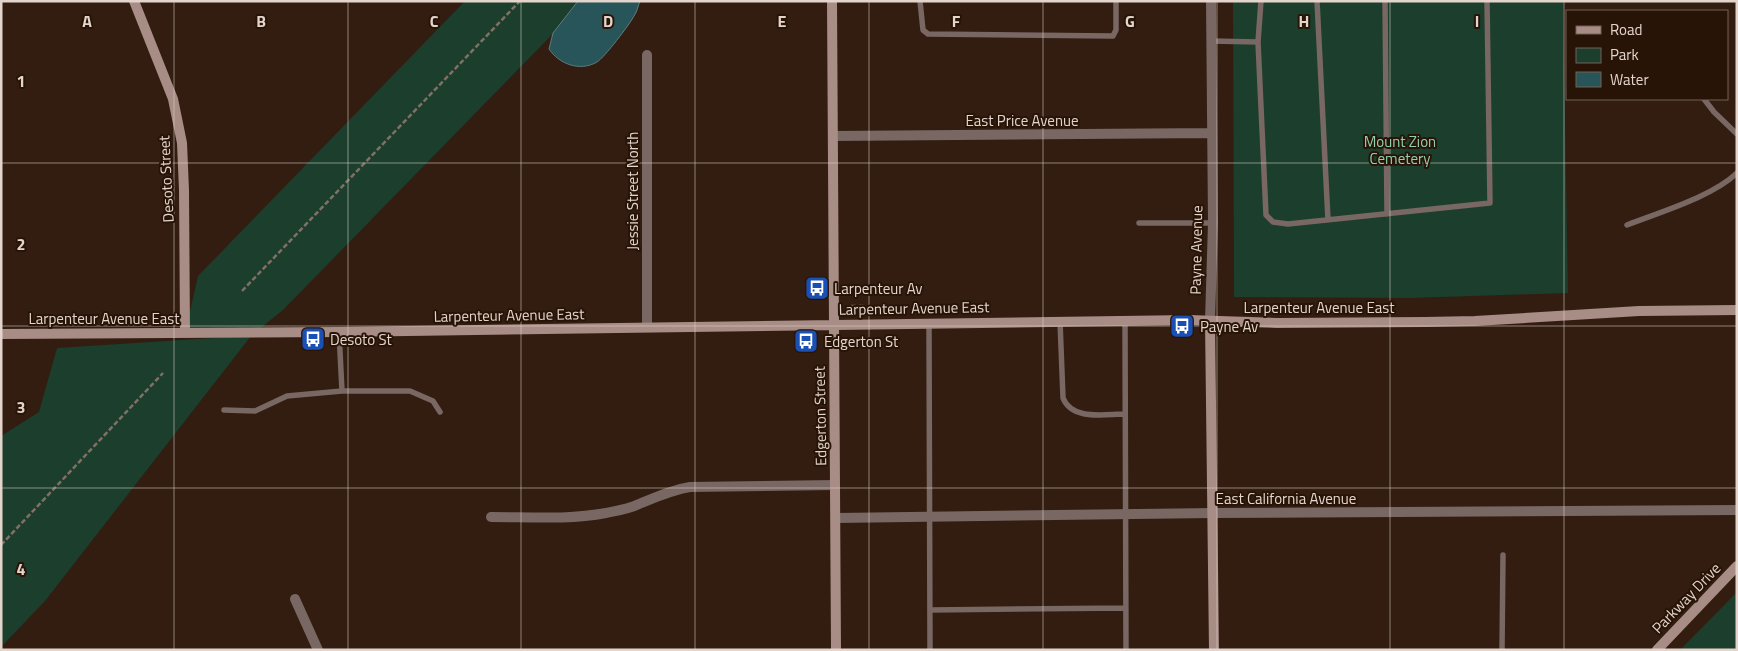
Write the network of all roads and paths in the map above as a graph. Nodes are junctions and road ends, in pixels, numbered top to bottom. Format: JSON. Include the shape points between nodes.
{"nodes":[{"id":1,"x":134,"y":1,"type":"edge"},
{"id":2,"x":520,"y":1,"type":"edge"},
{"id":3,"x":832,"y":1,"type":"edge"},
{"id":4,"x":920,"y":1,"type":"edge"},
{"id":5,"x":1116,"y":1,"type":"edge"},
{"id":6,"x":1211,"y":1,"type":"edge"},
{"id":7,"x":1261,"y":1,"type":"edge"},
{"id":8,"x":1317,"y":1,"type":"edge"},
{"id":9,"x":1385,"y":1,"type":"edge"},
{"id":10,"x":1487,"y":1,"type":"edge"},
{"id":11,"x":1211,"y":41,"type":"junction"},
{"id":12,"x":1258,"y":42,"type":"junction"},
{"id":13,"x":647,"y":55,"type":"dead end"},
{"id":14,"x":1705,"y":100,"type":"edge"},
{"id":15,"x":1212,"y":133,"type":"junction"},
{"id":16,"x":1737,"y":134,"type":"edge"},
{"id":17,"x":833,"y":136,"type":"junction"},
{"id":18,"x":1737,"y":173,"type":"edge"},
{"id":19,"x":1387,"y":214,"type":"junction"},
{"id":20,"x":1328,"y":220,"type":"junction"},
{"id":21,"x":1140,"y":223,"type":"dead end"},
{"id":22,"x":1213,"y":223,"type":"junction"},
{"id":23,"x":1627,"y":225,"type":"dead end"},
{"id":24,"x":242,"y":291,"type":"dead end"},
{"id":25,"x":851,"y":306,"type":"dead end"},
{"id":26,"x":865,"y":310,"type":"dead end"},
{"id":27,"x":1737,"y":310,"type":"edge"},
{"id":28,"x":1124,"y":320,"type":"junction"},
{"id":29,"x":1060,"y":321,"type":"junction"},
{"id":30,"x":1210,"y":321,"type":"junction"},
{"id":31,"x":929,"y":323,"type":"junction"},
{"id":32,"x":834,"y":324,"type":"junction"},
{"id":33,"x":647,"y":327,"type":"junction"},
{"id":34,"x":339,"y":332,"type":"junction"},
{"id":35,"x":185,"y":333,"type":"junction"},
{"id":36,"x":1,"y":334,"type":"edge"},
{"id":37,"x":163,"y":373,"type":"dead end"},
{"id":38,"x":342,"y":391,"type":"junction"},
{"id":39,"x":224,"y":410,"type":"dead end"},
{"id":40,"x":440,"y":412,"type":"dead end"},
{"id":41,"x":1125,"y":414,"type":"junction"},
{"id":42,"x":835,"y":486,"type":"junction"},
{"id":43,"x":1737,"y":510,"type":"edge"},
{"id":44,"x":1213,"y":513,"type":"junction"},
{"id":45,"x":1126,"y":514,"type":"junction"},
{"id":46,"x":491,"y":517,"type":"dead end"},
{"id":47,"x":930,"y":517,"type":"junction"},
{"id":48,"x":836,"y":518,"type":"junction"},
{"id":49,"x":1,"y":545,"type":"edge"},
{"id":50,"x":1503,"y":554,"type":"dead end"},
{"id":51,"x":1737,"y":566,"type":"edge"},
{"id":52,"x":295,"y":599,"type":"dead end"},
{"id":53,"x":1126,"y":608,"type":"junction"},
{"id":54,"x":930,"y":610,"type":"junction"},
{"id":55,"x":318,"y":650,"type":"edge"},
{"id":56,"x":836,"y":650,"type":"edge"},
{"id":57,"x":930,"y":650,"type":"edge"},
{"id":58,"x":1126,"y":650,"type":"edge"},
{"id":59,"x":1214,"y":650,"type":"edge"},
{"id":60,"x":1502,"y":650,"type":"edge"},
{"id":61,"x":1657,"y":650,"type":"edge"}],
"edges":[{"from":1,"to":35,"type":"main road","name":"Desoto Street","via":[[173,99],[182,143]]},
{"from":2,"to":24,"type":"path"},
{"from":3,"to":17,"type":"main road","name":"Edgerton Street"},
{"from":4,"to":5,"type":"lane","via":[[923,30],[928,34],[1113,36]]},
{"from":6,"to":11,"type":"street","name":"Payne Avenue"},
{"from":7,"to":12,"type":"lane"},
{"from":8,"to":20,"type":"lane"},
{"from":9,"to":19,"type":"lane"},
{"from":10,"to":19,"type":"lane","via":[[1490,203]]},
{"from":11,"to":12,"type":"lane"},
{"from":11,"to":15,"type":"street","name":"Payne Avenue"},
{"from":12,"to":20,"type":"lane","via":[[1266,215],[1273,222],[1288,224]]},
{"from":13,"to":33,"type":"street","name":"Jessie Street North"},
{"from":14,"to":16,"type":"lane"},
{"from":15,"to":17,"type":"street","name":"East Price Avenue"},
{"from":15,"to":22,"type":"street","name":"Payne Avenue"},
{"from":17,"to":32,"type":"main road","name":"Edgerton Street"},
{"from":18,"to":23,"type":"lane","via":[[1710,192]]},
{"from":19,"to":20,"type":"lane"},
{"from":21,"to":22,"type":"lane"},
{"from":22,"to":30,"type":"street","name":"Payne Avenue"},
{"from":25,"to":26,"type":"path","via":[[865,306]]},
{"from":27,"to":30,"type":"main road","name":"Larpenteur Avenue East","via":[[1639,311],[1442,322]]},
{"from":28,"to":29,"type":"main road","name":"Larpenteur Avenue East"},
{"from":28,"to":30,"type":"main road","name":"Larpenteur Avenue East"},
{"from":28,"to":41,"type":"lane"},
{"from":29,"to":31,"type":"main road","name":"Larpenteur Avenue East"},
{"from":29,"to":41,"type":"lane","via":[[1066,405],[1085,414]]},
{"from":30,"to":44,"type":"main road","name":"Payne Avenue"},
{"from":31,"to":32,"type":"main road","name":"Larpenteur Avenue East"},
{"from":31,"to":47,"type":"lane"},
{"from":32,"to":33,"type":"main road","name":"Larpenteur Avenue East"},
{"from":32,"to":42,"type":"main road","name":"Edgerton Street"},
{"from":33,"to":34,"type":"main road","name":"Larpenteur Avenue East"},
{"from":34,"to":35,"type":"main road","name":"Larpenteur Avenue East"},
{"from":34,"to":38,"type":"lane"},
{"from":35,"to":36,"type":"main road","name":"Larpenteur Avenue East"},
{"from":37,"to":49,"type":"path"},
{"from":38,"to":39,"type":"lane","via":[[287,396],[255,411]]},
{"from":38,"to":40,"type":"lane","via":[[410,391],[433,401]]},
{"from":41,"to":45,"type":"lane"},
{"from":42,"to":46,"type":"street","via":[[690,487],[607,513],[577,517]]},
{"from":42,"to":48,"type":"main road","name":"Edgerton Street"},
{"from":43,"to":44,"type":"street","name":"East California Avenue"},
{"from":44,"to":45,"type":"street","name":"East California Avenue"},
{"from":44,"to":59,"type":"main road","name":"Payne Avenue"},
{"from":45,"to":47,"type":"street","name":"East California Avenue"},
{"from":45,"to":53,"type":"lane"},
{"from":47,"to":48,"type":"street","name":"East California Avenue"},
{"from":47,"to":54,"type":"lane"},
{"from":48,"to":56,"type":"main road","name":"Edgerton Street"},
{"from":50,"to":60,"type":"lane"},
{"from":51,"to":61,"type":"main road","name":"Parkway Drive"},
{"from":52,"to":55,"type":"street"},
{"from":53,"to":54,"type":"lane"},
{"from":53,"to":58,"type":"lane"},
{"from":54,"to":57,"type":"lane"}]}
